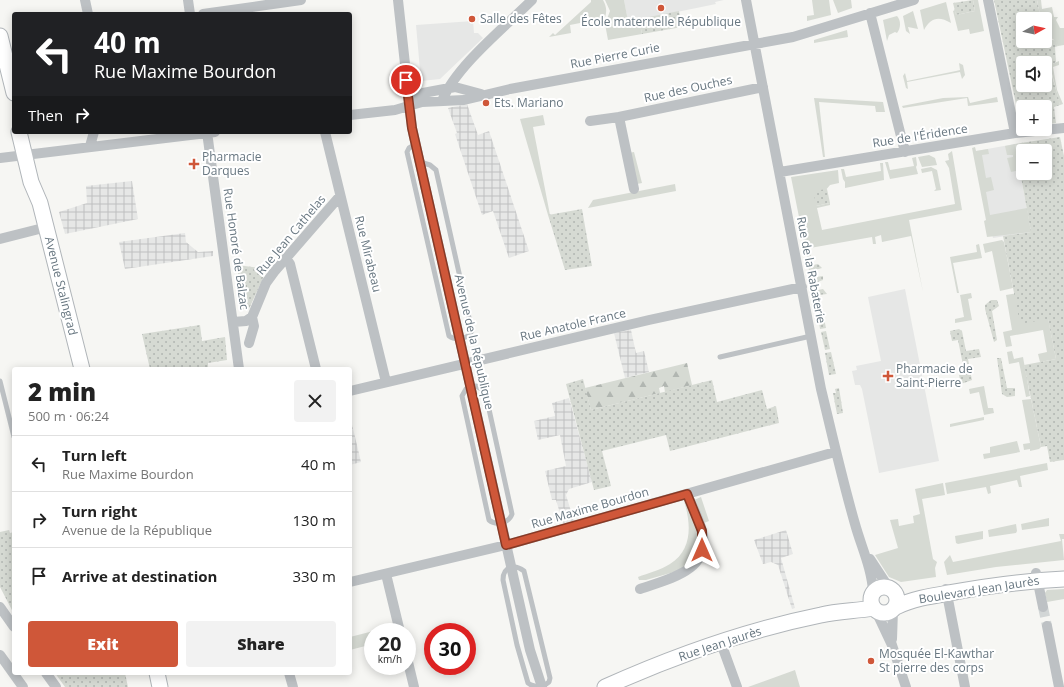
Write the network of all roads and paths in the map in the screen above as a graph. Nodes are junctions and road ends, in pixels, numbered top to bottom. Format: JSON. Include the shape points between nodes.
{"nodes":[{"id":1,"x":85,"y":0,"type":"edge"},
{"id":2,"x":188,"y":0,"type":"edge"},
{"id":3,"x":301,"y":0,"type":"edge"},
{"id":4,"x":398,"y":0,"type":"edge"},
{"id":5,"x":532,"y":0,"type":"edge"},
{"id":6,"x":746,"y":0,"type":"edge"},
{"id":7,"x":914,"y":0,"type":"edge"},
{"id":8,"x":988,"y":0,"type":"edge"},
{"id":9,"x":88,"y":12,"type":"edge"},
{"id":10,"x":190,"y":12,"type":"edge"},
{"id":11,"x":217,"y":12,"type":"edge"},
{"id":12,"x":870,"y":13,"type":"junction"},
{"id":13,"x":1,"y":44,"type":"edge"},
{"id":14,"x":754,"y":44,"type":"junction"},
{"id":15,"x":12,"y":85,"type":"edge"},
{"id":16,"x":762,"y":87,"type":"junction"},
{"id":17,"x":447,"y":90,"type":"junction"},
{"id":18,"x":482,"y":94,"type":"junction"},
{"id":19,"x":442,"y":101,"type":"junction"},
{"id":20,"x":409,"y":106,"type":"junction"},
{"id":21,"x":352,"y":115,"type":"edge"},
{"id":22,"x":619,"y":117,"type":"junction"},
{"id":23,"x":590,"y":122,"type":"dead end"},
{"id":24,"x":1064,"y":128,"type":"edge"},
{"id":25,"x":1015,"y":133,"type":"junction"},
{"id":26,"x":20,"y":134,"type":"edge"},
{"id":27,"x":28,"y":134,"type":"edge"},
{"id":28,"x":93,"y":134,"type":"edge"},
{"id":29,"x":193,"y":134,"type":"edge"},
{"id":30,"x":210,"y":134,"type":"edge"},
{"id":31,"x":325,"y":134,"type":"edge"},
{"id":32,"x":416,"y":144,"type":"junction"},
{"id":33,"x":90,"y":146,"type":"junction"},
{"id":34,"x":905,"y":152,"type":"junction"},
{"id":35,"x":29,"y":155,"type":"junction"},
{"id":36,"x":0,"y":158,"type":"edge"},
{"id":37,"x":780,"y":172,"type":"junction"},
{"id":38,"x":634,"y":189,"type":"dead end"},
{"id":39,"x":340,"y":196,"type":"junction"},
{"id":40,"x":46,"y":227,"type":"junction"},
{"id":41,"x":0,"y":239,"type":"edge"},
{"id":42,"x":286,"y":258,"type":"junction"},
{"id":43,"x":802,"y":287,"type":"junction"},
{"id":44,"x":252,"y":317,"type":"junction"},
{"id":45,"x":233,"y":322,"type":"junction"},
{"id":46,"x":811,"y":336,"type":"junction"},
{"id":47,"x":461,"y":339,"type":"junction"},
{"id":48,"x":249,"y":343,"type":"dead end"},
{"id":49,"x":720,"y":358,"type":"dead end"},
{"id":50,"x":466,"y":363,"type":"junction"},
{"id":51,"x":81,"y":367,"type":"edge"},
{"id":52,"x":239,"y":367,"type":"edge"},
{"id":53,"x":316,"y":367,"type":"edge"},
{"id":54,"x":0,"y":381,"type":"edge"},
{"id":55,"x":386,"y":382,"type":"junction"},
{"id":56,"x":352,"y":390,"type":"edge"},
{"id":57,"x":12,"y":429,"type":"edge"},
{"id":58,"x":835,"y":452,"type":"junction"},
{"id":59,"x":687,"y":494,"type":"junction"},
{"id":60,"x":860,"y":542,"type":"junction"},
{"id":61,"x":506,"y":545,"type":"junction"},
{"id":62,"x":511,"y":567,"type":"junction"},
{"id":63,"x":1064,"y":570,"type":"edge"},
{"id":64,"x":386,"y":574,"type":"junction"},
{"id":65,"x":1036,"y":577,"type":"junction"},
{"id":66,"x":1064,"y":579,"type":"edge"},
{"id":67,"x":352,"y":582,"type":"edge"},
{"id":68,"x":640,"y":589,"type":"dead end"},
{"id":69,"x":946,"y":590,"type":"junction"},
{"id":70,"x":893,"y":600,"type":"junction"},
{"id":71,"x":873,"y":601,"type":"junction"},
{"id":72,"x":1043,"y":607,"type":"tunnel mouth"},
{"id":73,"x":0,"y":608,"type":"edge"},
{"id":74,"x":398,"y":623,"type":"edge"},
{"id":75,"x":12,"y":624,"type":"edge"},
{"id":76,"x":1047,"y":626,"type":"tunnel mouth"},
{"id":77,"x":721,"y":643,"type":"junction"},
{"id":78,"x":892,"y":645,"type":"junction"},
{"id":79,"x":0,"y":654,"type":"edge"},
{"id":80,"x":12,"y":671,"type":"edge"},
{"id":81,"x":15,"y":675,"type":"edge"},
{"id":82,"x":47,"y":675,"type":"edge"},
{"id":83,"x":157,"y":675,"type":"edge"},
{"id":84,"x":290,"y":675,"type":"edge"},
{"id":85,"x":411,"y":675,"type":"edge"},
{"id":86,"x":23,"y":687,"type":"edge"},
{"id":87,"x":56,"y":687,"type":"edge"},
{"id":88,"x":160,"y":687,"type":"edge"},
{"id":89,"x":293,"y":687,"type":"edge"},
{"id":90,"x":414,"y":687,"type":"edge"},
{"id":91,"x":538,"y":687,"type":"edge"},
{"id":92,"x":542,"y":687,"type":"edge"},
{"id":93,"x":605,"y":687,"type":"edge"},
{"id":94,"x":737,"y":687,"type":"edge"},
{"id":95,"x":906,"y":687,"type":"edge"},
{"id":96,"x":966,"y":687,"type":"edge"},
{"id":97,"x":1059,"y":687,"type":"edge"}],
"edges":[{"from":1,"to":9,"type":"street"},
{"from":2,"to":10,"type":"street"},
{"from":3,"to":11,"type":"street"},
{"from":4,"to":20,"type":"street","name":"Avenue de la République"},
{"from":5,"to":17,"type":"street","via":[[459,72]]},
{"from":6,"to":14,"type":"street","name":"Rue de la Rabaterie"},
{"from":7,"to":12,"type":"street","name":"Rue Pierre Curie"},
{"from":8,"to":25,"type":"street"},
{"from":12,"to":14,"type":"street","name":"Rue Pierre Curie","via":[[797,36]]},
{"from":12,"to":34,"type":"street"},
{"from":13,"to":15,"type":"main road"},
{"from":14,"to":16,"type":"street","name":"Rue de la Rabaterie"},
{"from":14,"to":18,"type":"street","name":"Rue Pierre Curie"},
{"from":16,"to":22,"type":"street","name":"Rue des Ouches"},
{"from":16,"to":37,"type":"street","name":"Rue de la Rabaterie"},
{"from":17,"to":18,"type":"street","name":"Rue Pierre Curie","via":[[458,87]]},
{"from":17,"to":19,"type":"street"},
{"from":17,"to":20,"type":"street","name":"Rue Pierre Curie","via":[[420,94]]},
{"from":18,"to":19,"type":"street","name":"Rue Pierre Curie","via":[[464,100]]},
{"from":19,"to":20,"type":"street","name":"Rue Pierre Curie","via":[[422,102]]},
{"from":20,"to":21,"type":"street","name":"Rue Pierre Curie"},
{"from":20,"to":32,"type":"street","name":"Avenue de la République"},
{"from":22,"to":23,"type":"street","name":"Rue des Ouches"},
{"from":22,"to":38,"type":"street"},
{"from":24,"to":25,"type":"street","name":"Rue de l'Éridence"},
{"from":25,"to":34,"type":"street","name":"Rue de l'Éridence"},
{"from":26,"to":35,"type":"main road","name":"Avenue Stalingrad"},
{"from":27,"to":35,"type":"main road","name":"Avenue Stalingrad"},
{"from":28,"to":33,"type":"street"},
{"from":29,"to":33,"type":"street"},
{"from":30,"to":45,"type":"street","name":"Rue Honoré de Balzac"},
{"from":31,"to":39,"type":"street","name":"Rue Mirabeau"},
{"from":32,"to":47,"type":"street","name":"Avenue de la République"},
{"from":32,"to":47,"type":"lane","via":[[407,152],[449,336]]},
{"from":33,"to":35,"type":"street"},
{"from":34,"to":37,"type":"street","name":"Rue de l'Éridence"},
{"from":35,"to":36,"type":"street"},
{"from":35,"to":40,"type":"main road","name":"Avenue Stalingrad","via":[[31,182]]},
{"from":37,"to":43,"type":"street","name":"Rue de la Rabaterie"},
{"from":39,"to":42,"type":"street","name":"Rue Jean Cathelas"},
{"from":39,"to":55,"type":"street","name":"Rue Mirabeau"},
{"from":40,"to":41,"type":"street"},
{"from":40,"to":51,"type":"main road","name":"Avenue Stalingrad"},
{"from":42,"to":44,"type":"street","name":"Rue Jean Cathelas","via":[[266,283]]},
{"from":42,"to":53,"type":"street","via":[[290,264]]},
{"from":43,"to":46,"type":"street","name":"Rue de la Rabaterie"},
{"from":43,"to":50,"type":"street","name":"Rue Anatole France"},
{"from":44,"to":45,"type":"street"},
{"from":44,"to":48,"type":"street","name":"Rue Jean Cathelas","via":[[254,326]]},
{"from":45,"to":52,"type":"street","name":"Rue Honoré de Balzac"},
{"from":46,"to":49,"type":"lane"},
{"from":46,"to":58,"type":"street","name":"Rue de la Rabaterie"},
{"from":47,"to":50,"type":"street","name":"Avenue de la République"},
{"from":50,"to":55,"type":"street","name":"Rue Anatole France"},
{"from":50,"to":61,"type":"street","name":"Avenue de la République"},
{"from":54,"to":57,"type":"lane"},
{"from":55,"to":56,"type":"street","name":"Rue Anatole France"},
{"from":58,"to":59,"type":"street","name":"Rue Maxime Bourdon"},
{"from":58,"to":60,"type":"street","name":"Rue de la Rabaterie"},
{"from":59,"to":61,"type":"street","name":"Rue Maxime Bourdon"},
{"from":59,"to":68,"type":"street","via":[[702,531],[704,544],[700,555],[689,570]]},
{"from":60,"to":70,"type":"street","name":"Rue de la Rabaterie"},
{"from":60,"to":71,"type":"street","name":"Rue de la Rabaterie","via":[[871,577]]},
{"from":61,"to":62,"type":"street","name":"Avenue de la République"},
{"from":61,"to":64,"type":"street","name":"Rue Maxime Bourdon"},
{"from":62,"to":91,"type":"lane","via":[[504,572],[503,580],[517,645],[528,683]]},
{"from":62,"to":92,"type":"street","name":"Avenue de la République","via":[[530,650]]},
{"from":63,"to":65,"type":"main road","name":"Boulevard Jean Jaurès"},
{"from":64,"to":67,"type":"street","name":"Rue Maxime Bourdon"},
{"from":64,"to":74,"type":"street"},
{"from":65,"to":66,"type":"main road","name":"Boulevard Jean Jaurès"},
{"from":65,"to":69,"type":"main road","name":"Boulevard Jean Jaurès"},
{"from":65,"to":72,"type":"street"},
{"from":69,"to":70,"type":"main road","name":"Boulevard Jean Jaurès"},
{"from":69,"to":96,"type":"street"},
{"from":70,"to":71,"type":"main road","via":[[878,588]]},
{"from":70,"to":71,"type":"main road","via":[[885,614]]},
{"from":70,"to":78,"type":"street","name":"Rue de la Rabaterie"},
{"from":71,"to":77,"type":"main road","name":"Rue Jean Jaurès"},
{"from":71,"to":78,"type":"street","name":"Rue de la Rabaterie"},
{"from":73,"to":75,"type":"street"},
{"from":76,"to":97,"type":"street"},
{"from":77,"to":93,"type":"main road","name":"Rue Jean Jaurès","via":[[673,659]]},
{"from":77,"to":94,"type":"street"},
{"from":78,"to":95,"type":"street","name":"Rue de la Rabaterie"},
{"from":79,"to":80,"type":"street"},
{"from":81,"to":86,"type":"street"},
{"from":82,"to":87,"type":"street"},
{"from":83,"to":88,"type":"main road"},
{"from":84,"to":89,"type":"street"},
{"from":85,"to":90,"type":"street"}]}
